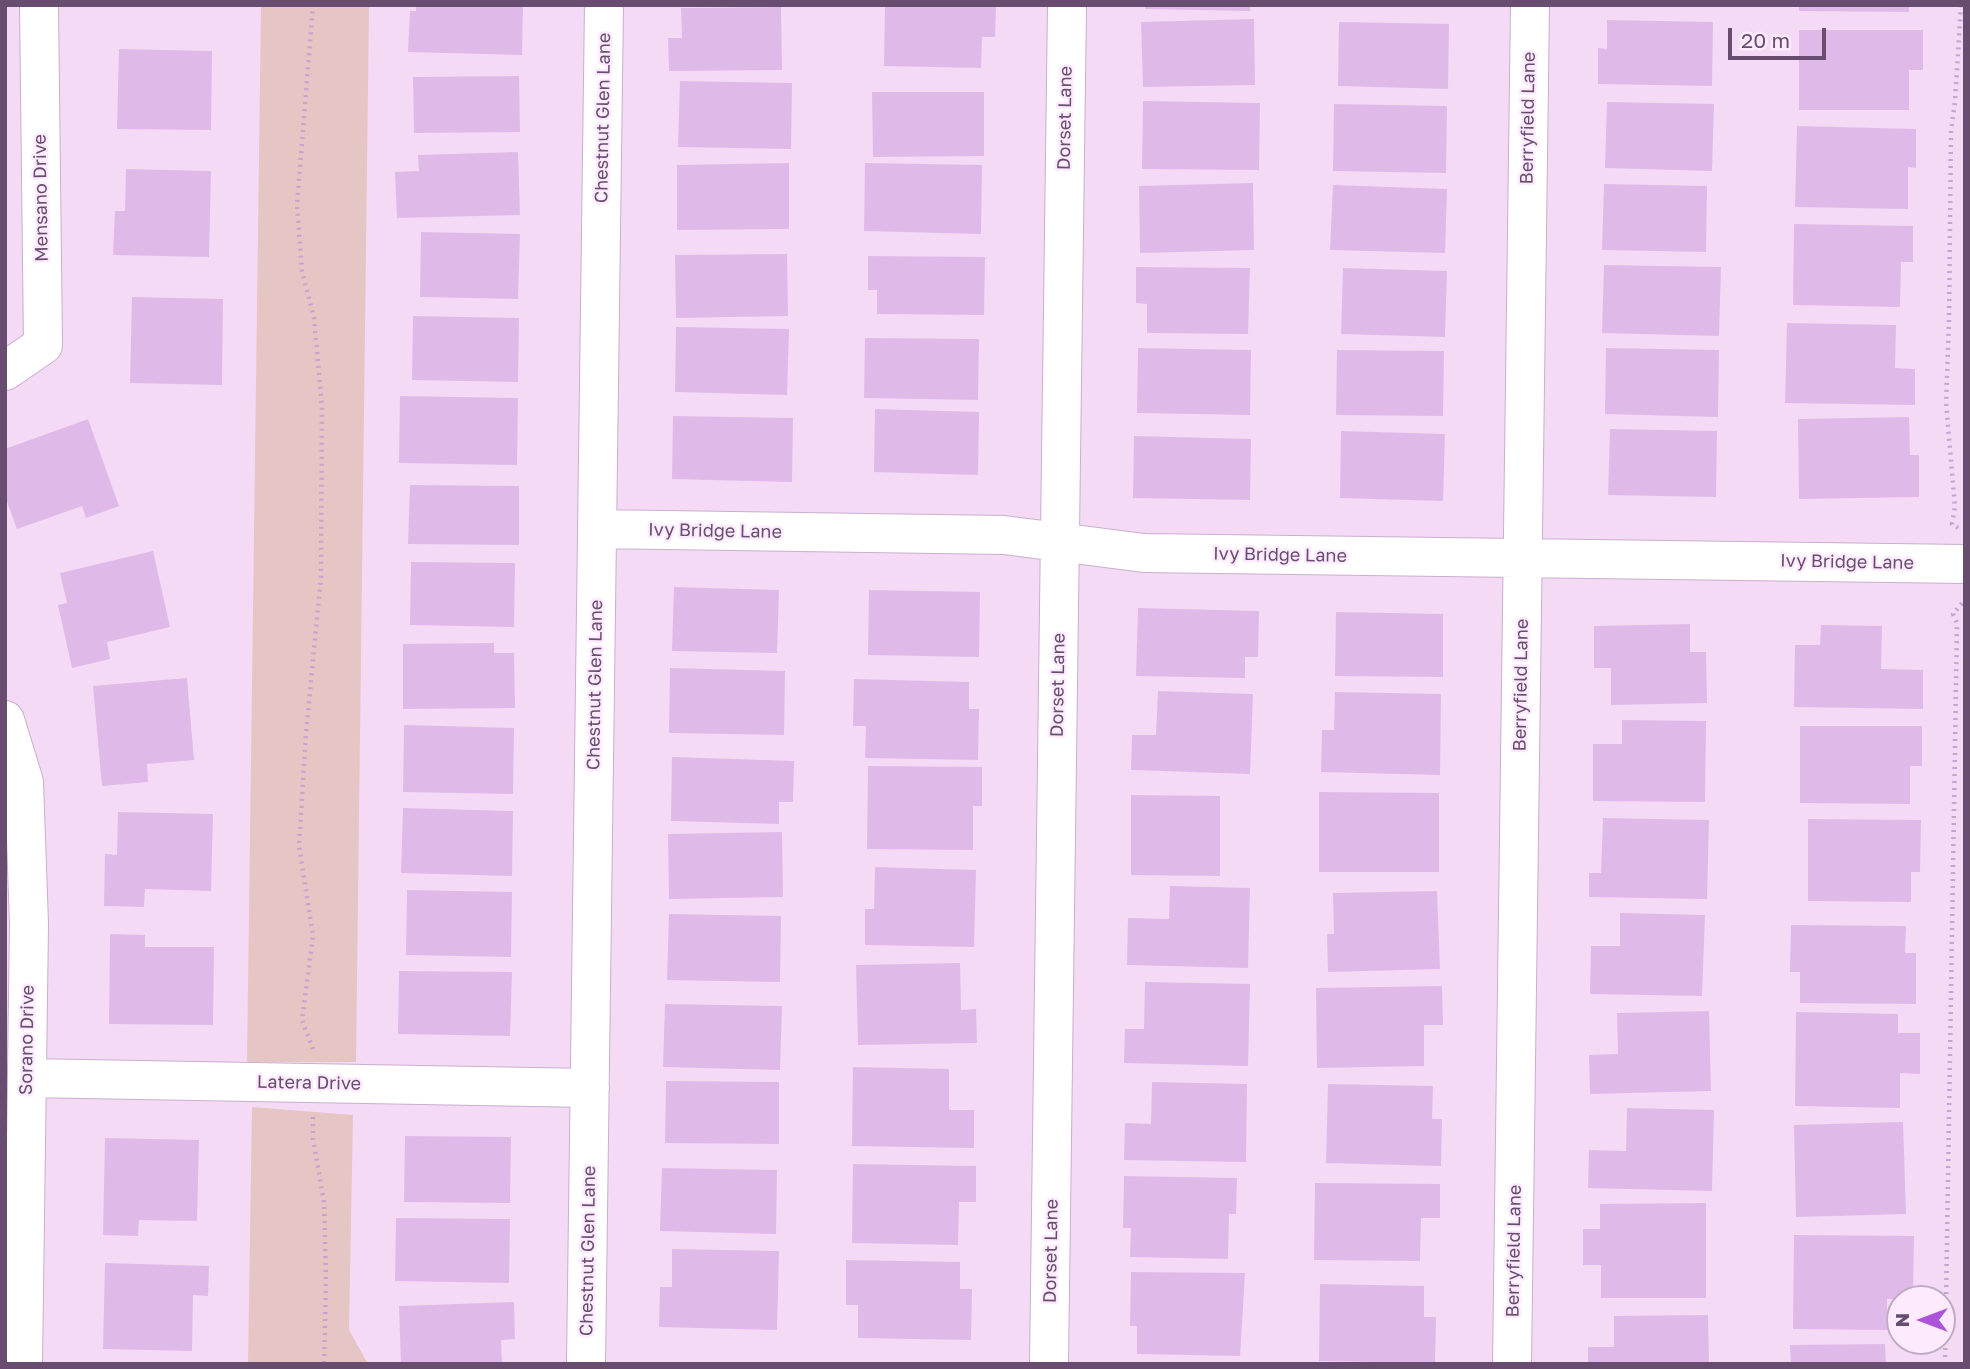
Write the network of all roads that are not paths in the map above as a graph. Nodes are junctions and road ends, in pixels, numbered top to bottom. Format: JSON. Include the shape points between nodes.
{"nodes":[{"id":1,"x":39,"y":5,"type":"edge"},
{"id":2,"x":604,"y":5,"type":"edge"},
{"id":3,"x":1067,"y":5,"type":"edge"},
{"id":4,"x":1530,"y":5,"type":"edge"},
{"id":5,"x":5,"y":372,"type":"edge"},
{"id":6,"x":597,"y":530,"type":"junction"},
{"id":7,"x":1060,"y":540,"type":"junction"},
{"id":8,"x":1523,"y":558,"type":"junction"},
{"id":9,"x":1965,"y":564,"type":"edge"},
{"id":10,"x":5,"y":720,"type":"edge"},
{"id":11,"x":27,"y":1077,"type":"junction"},
{"id":12,"x":590,"y":1088,"type":"junction"},
{"id":13,"x":23,"y":1364,"type":"edge"},
{"id":14,"x":586,"y":1364,"type":"edge"},
{"id":15,"x":1049,"y":1364,"type":"edge"},
{"id":16,"x":1512,"y":1364,"type":"edge"}],
"edges":[{"from":1,"to":5,"type":"street","name":"Mensano Drive","via":[[43,345]]},
{"from":2,"to":6,"type":"street","name":"Chestnut Glen Lane"},
{"from":3,"to":7,"type":"street","name":"Dorset Lane"},
{"from":4,"to":8,"type":"street","name":"Berryfield Lane"},
{"from":6,"to":7,"type":"street","name":"Ivy Bridge Lane","via":[[1004,534]]},
{"from":6,"to":12,"type":"street","name":"Chestnut Glen Lane"},
{"from":7,"to":8,"type":"street","name":"Ivy Bridge Lane","via":[[1144,553]]},
{"from":7,"to":15,"type":"street","name":"Dorset Lane"},
{"from":8,"to":9,"type":"street","name":"Ivy Bridge Lane"},
{"from":8,"to":16,"type":"street","name":"Berryfield Lane"},
{"from":10,"to":11,"type":"street","name":"Sorano Drive","via":[[24,782],[29,924]]},
{"from":11,"to":12,"type":"street","name":"Latera Drive"},
{"from":11,"to":13,"type":"street","name":"Sorano Drive"},
{"from":12,"to":14,"type":"street","name":"Chestnut Glen Lane"}]}
